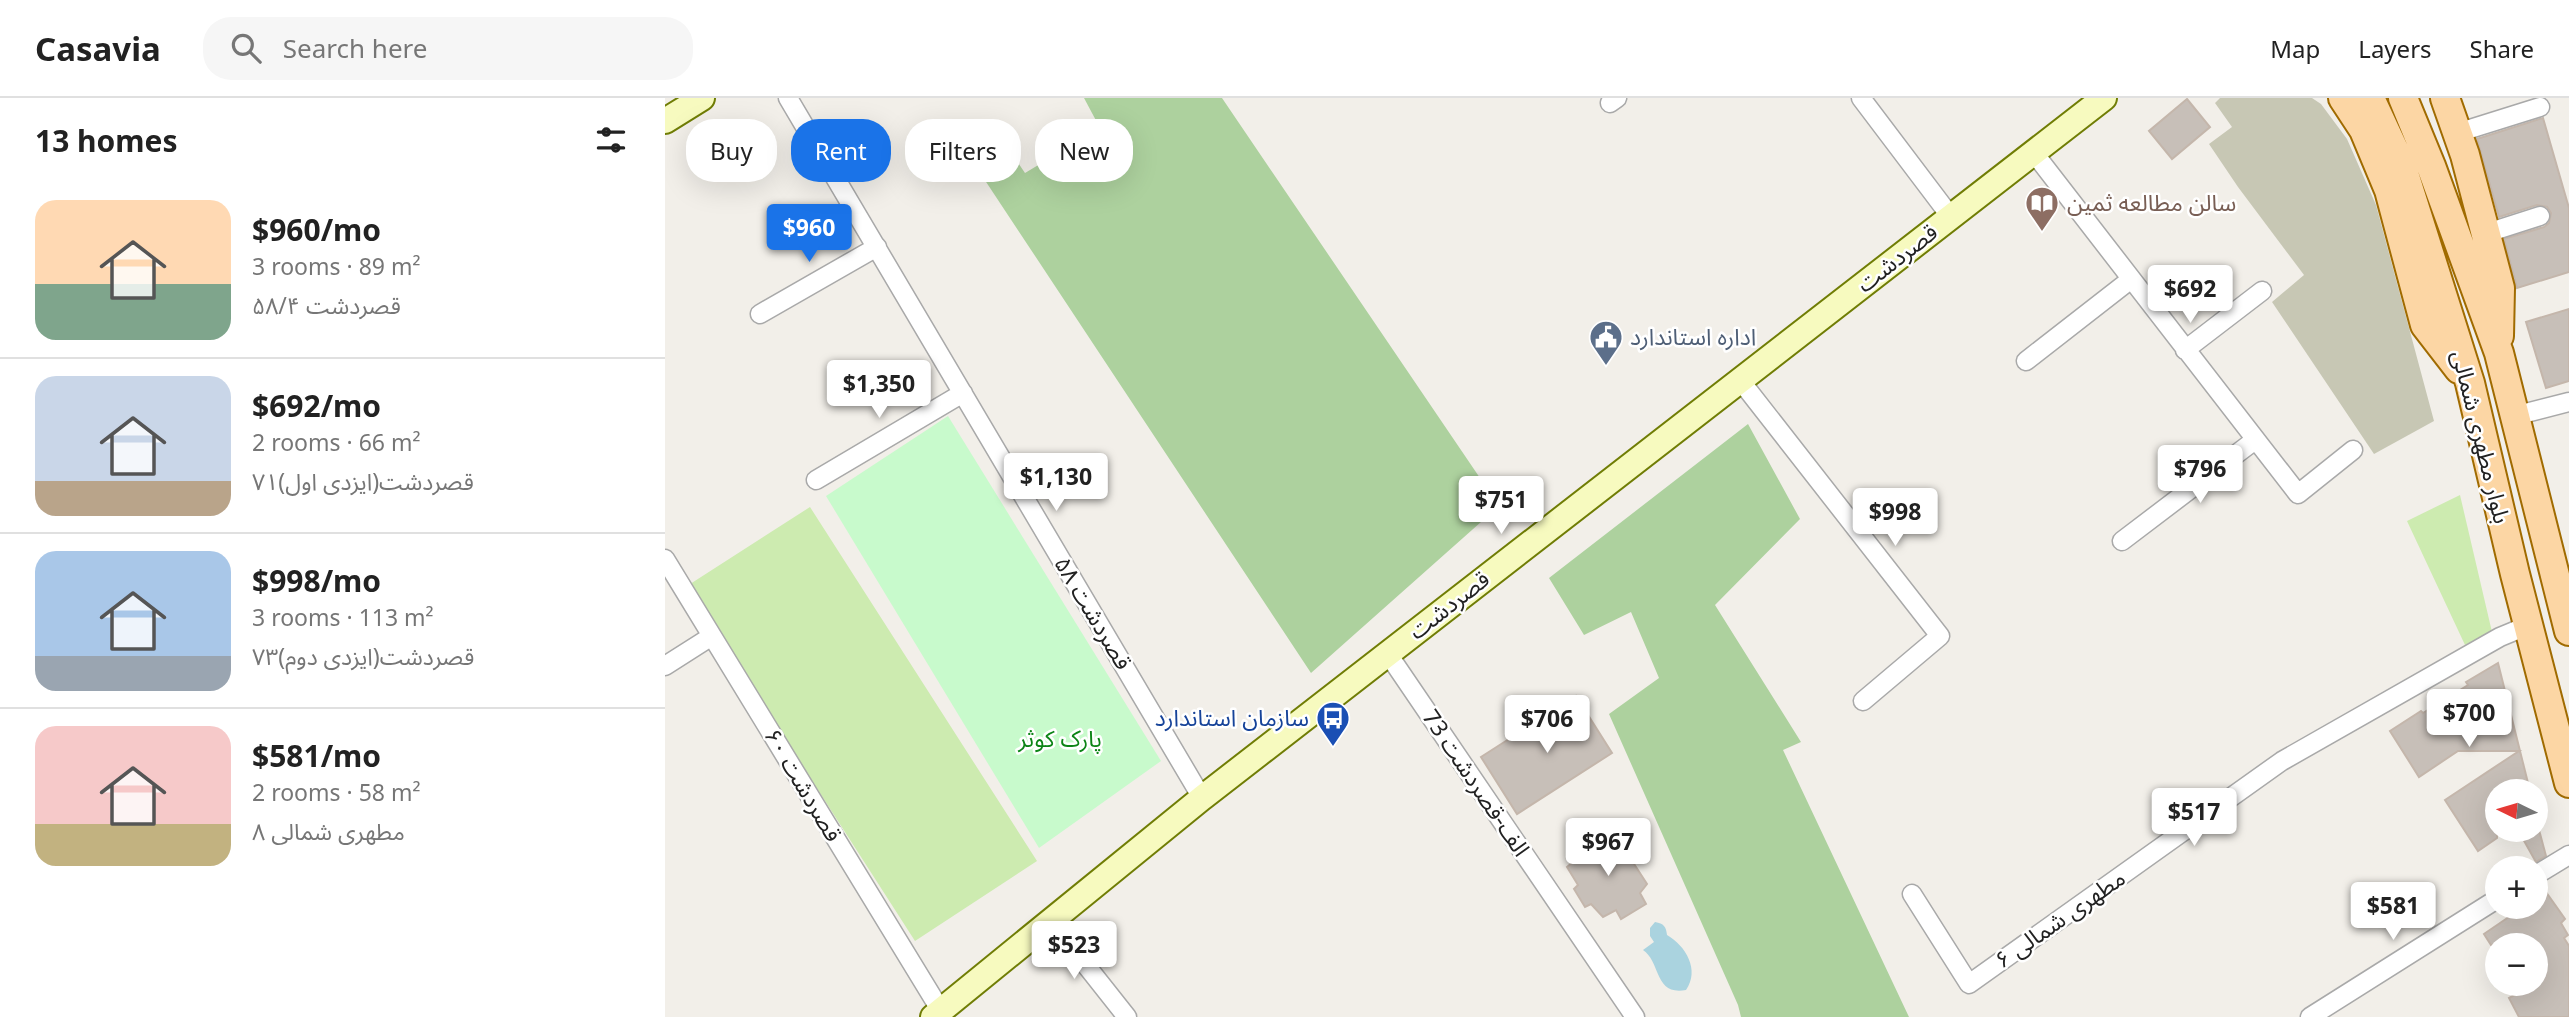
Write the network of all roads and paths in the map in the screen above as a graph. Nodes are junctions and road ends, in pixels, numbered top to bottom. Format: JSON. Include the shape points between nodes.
{"nodes":[{"id":1,"x":702,"y":98,"type":"edge"},
{"id":2,"x":788,"y":98,"type":"edge"},
{"id":3,"x":1861,"y":98,"type":"edge"},
{"id":4,"x":2105,"y":98,"type":"edge"},
{"id":5,"x":2343,"y":98,"type":"edge"},
{"id":6,"x":2370,"y":98,"type":"edge"},
{"id":7,"x":2403,"y":98,"type":"edge"},
{"id":8,"x":2445,"y":98,"type":"edge"},
{"id":9,"x":2540,"y":107,"type":"dead end"},
{"id":10,"x":665,"y":121,"type":"edge"},
{"id":11,"x":2456,"y":133,"type":"junction"},
{"id":12,"x":2034,"y":153,"type":"junction"},
{"id":13,"x":1951,"y":216,"type":"junction"},
{"id":14,"x":2540,"y":216,"type":"dead end"},
{"id":15,"x":2487,"y":233,"type":"junction"},
{"id":16,"x":877,"y":247,"type":"junction"},
{"id":17,"x":2130,"y":280,"type":"junction"},
{"id":18,"x":2262,"y":291,"type":"dead end"},
{"id":19,"x":760,"y":314,"type":"dead end"},
{"id":20,"x":2185,"y":350,"type":"junction"},
{"id":21,"x":2499,"y":353,"type":"junction"},
{"id":22,"x":2026,"y":361,"type":"dead end"},
{"id":23,"x":1740,"y":380,"type":"junction"},
{"id":24,"x":2470,"y":383,"type":"junction"},
{"id":25,"x":963,"y":393,"type":"junction"},
{"id":26,"x":2569,"y":402,"type":"edge"},
{"id":27,"x":2514,"y":416,"type":"junction"},
{"id":28,"x":2255,"y":440,"type":"junction"},
{"id":29,"x":2353,"y":450,"type":"dead end"},
{"id":30,"x":816,"y":480,"type":"dead end"},
{"id":31,"x":2122,"y":541,"type":"dead end"},
{"id":32,"x":665,"y":559,"type":"edge"},
{"id":33,"x":2565,"y":591,"type":"edge"},
{"id":34,"x":2529,"y":625,"type":"junction"},
{"id":35,"x":2569,"y":631,"type":"edge"},
{"id":36,"x":712,"y":636,"type":"junction"},
{"id":37,"x":1388,"y":654,"type":"junction"},
{"id":38,"x":665,"y":666,"type":"edge"},
{"id":39,"x":1863,"y":701,"type":"dead end"},
{"id":40,"x":2569,"y":783,"type":"edge"},
{"id":41,"x":1202,"y":798,"type":"junction"},
{"id":42,"x":2569,"y":855,"type":"edge"},
{"id":43,"x":2548,"y":868,"type":"edge"},
{"id":44,"x":1912,"y":894,"type":"dead end"},
{"id":45,"x":2485,"y":907,"type":"edge"},
{"id":46,"x":1051,"y":921,"type":"junction"},
{"id":47,"x":937,"y":1014,"type":"edge"},
{"id":48,"x":1127,"y":1017,"type":"edge"},
{"id":49,"x":1635,"y":1017,"type":"edge"},
{"id":50,"x":2310,"y":1017,"type":"edge"}],
"edges":[{"from":1,"to":10,"type":"main road"},
{"from":2,"to":16,"type":"street","name":"قصردشت ۵۸"},
{"from":3,"to":13,"type":"street"},
{"from":4,"to":12,"type":"main road","name":"قصردشت"},
{"from":5,"to":24,"type":"main road","via":[[2364,131],[2389,190],[2425,325]]},
{"from":6,"to":24,"type":"main road","name":"بلوار مطهرى شمالى","via":[[2402,167]]},
{"from":7,"to":21,"type":"main road","name":"بلوار مطهرى شمالى"},
{"from":8,"to":11,"type":"main road"},
{"from":9,"to":11,"type":"street"},
{"from":11,"to":15,"type":"main road"},
{"from":12,"to":13,"type":"main road","name":"قصردشت"},
{"from":12,"to":17,"type":"street"},
{"from":13,"to":23,"type":"main road","name":"قصردشت"},
{"from":14,"to":15,"type":"street"},
{"from":15,"to":21,"type":"main road","via":[[2500,288]]},
{"from":16,"to":19,"type":"street"},
{"from":16,"to":25,"type":"street","name":"قصردشت ۵۸"},
{"from":17,"to":20,"type":"street"},
{"from":17,"to":22,"type":"street"},
{"from":18,"to":20,"type":"street"},
{"from":20,"to":28,"type":"street"},
{"from":21,"to":27,"type":"main road","name":"بلوار مطهرى شمالى"},
{"from":23,"to":37,"type":"main road","name":"قصردشت"},
{"from":23,"to":39,"type":"street","via":[[1940,636]]},
{"from":24,"to":34,"type":"main road","name":"بلوار مطهرى شمالى"},
{"from":25,"to":30,"type":"street"},
{"from":25,"to":41,"type":"street","name":"قصردشت ۵۸"},
{"from":26,"to":27,"type":"street"},
{"from":27,"to":33,"type":"main road","name":"بلوار مطهرى شمالى"},
{"from":28,"to":29,"type":"street","via":[[2298,494]]},
{"from":28,"to":31,"type":"street"},
{"from":32,"to":36,"type":"street","name":"۶۰ قصردشت"},
{"from":33,"to":35,"type":"main road","name":"بلوار مطهرى شمالى"},
{"from":34,"to":40,"type":"main road","name":"بلوار مطهرى شمالى"},
{"from":34,"to":44,"type":"street","name":"۶ مطهری شمالی","via":[[2282,761],[1969,984]]},
{"from":36,"to":38,"type":"street"},
{"from":36,"to":47,"type":"street","name":"۶۰ قصردشت"},
{"from":37,"to":41,"type":"main road","name":"قصردشت"},
{"from":37,"to":49,"type":"street","name":"73 الف-قصردشت"},
{"from":41,"to":46,"type":"main road","name":"قصردشت"},
{"from":42,"to":43,"type":"street"},
{"from":45,"to":50,"type":"street"},
{"from":46,"to":47,"type":"main road","name":"قصردشت"},
{"from":46,"to":48,"type":"street"}]}
